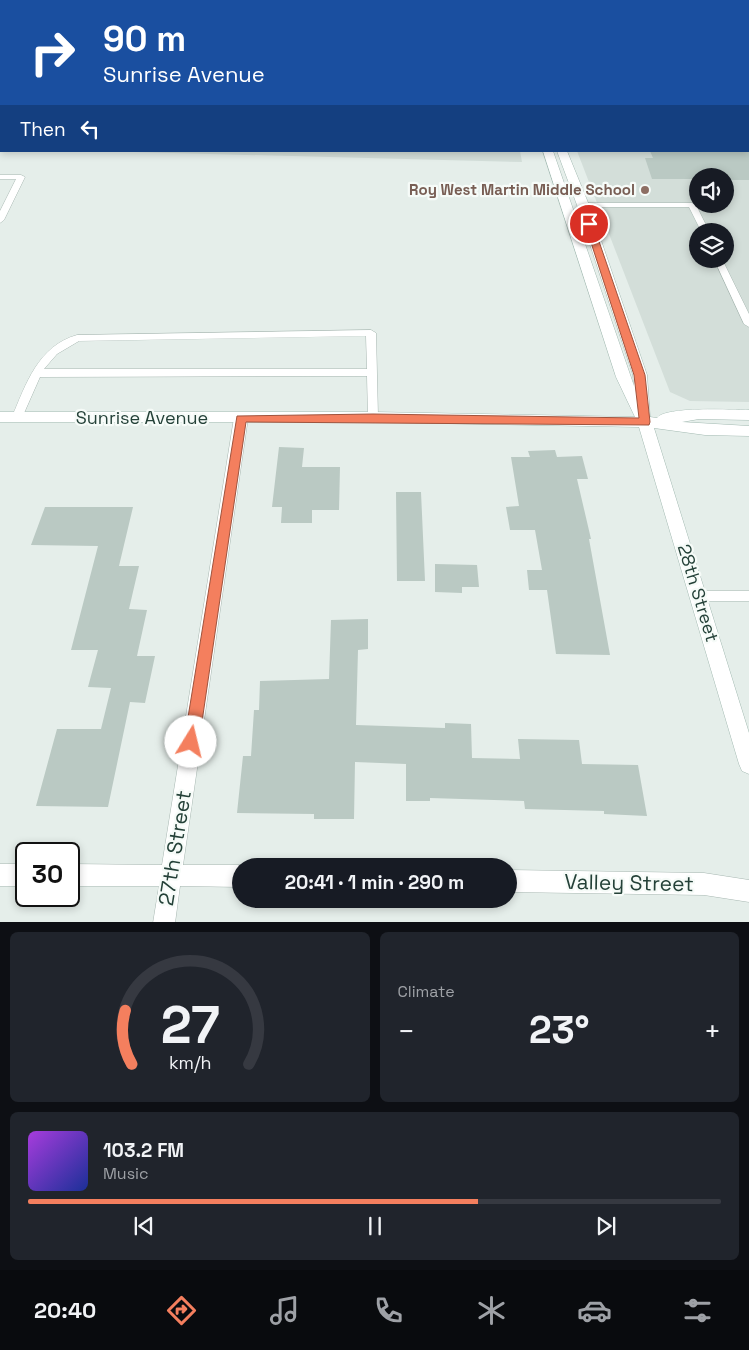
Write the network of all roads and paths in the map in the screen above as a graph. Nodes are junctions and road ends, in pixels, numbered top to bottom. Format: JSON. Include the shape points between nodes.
{"nodes":[{"id":1,"x":36,"y":0,"type":"edge"},
{"id":2,"x":65,"y":0,"type":"edge"},
{"id":3,"x":548,"y":152,"type":"edge"},
{"id":4,"x":562,"y":152,"type":"edge"},
{"id":5,"x":0,"y":177,"type":"edge"},
{"id":6,"x":583,"y":205,"type":"junction"},
{"id":7,"x":568,"y":206,"type":"junction"},
{"id":8,"x":0,"y":220,"type":"edge"},
{"id":9,"x":701,"y":223,"type":"edge"},
{"id":10,"x":722,"y":268,"type":"edge"},
{"id":11,"x":749,"y":324,"type":"edge"},
{"id":12,"x":372,"y":372,"type":"junction"},
{"id":13,"x":37,"y":373,"type":"junction"},
{"id":14,"x":749,"y":415,"type":"edge"},
{"id":15,"x":0,"y":417,"type":"edge"},
{"id":16,"x":17,"y":417,"type":"junction"},
{"id":17,"x":241,"y":418,"type":"junction"},
{"id":18,"x":373,"y":418,"type":"junction"},
{"id":19,"x":645,"y":422,"type":"junction"},
{"id":20,"x":749,"y":431,"type":"edge"},
{"id":21,"x":699,"y":596,"type":"junction"},
{"id":22,"x":749,"y":596,"type":"edge"},
{"id":23,"x":749,"y":764,"type":"edge"},
{"id":24,"x":0,"y":875,"type":"edge"},
{"id":25,"x":15,"y":875,"type":"edge"},
{"id":26,"x":80,"y":875,"type":"edge"},
{"id":27,"x":171,"y":875,"type":"junction"},
{"id":28,"x":232,"y":876,"type":"edge"},
{"id":29,"x":517,"y":881,"type":"edge"},
{"id":30,"x":749,"y":892,"type":"edge"},
{"id":31,"x":164,"y":922,"type":"edge"}],
"edges":[{"from":1,"to":2,"type":"street"},
{"from":3,"to":7,"type":"street","name":"28th Street"},
{"from":4,"to":6,"type":"street","name":"28th Street"},
{"from":5,"to":8,"type":"lane","via":[[20,177]]},
{"from":6,"to":7,"type":"street"},
{"from":6,"to":9,"type":"lane","via":[[692,206]]},
{"from":6,"to":19,"type":"street","name":"28th Street","via":[[640,375]]},
{"from":7,"to":19,"type":"street","name":"28th Street","via":[[623,377]]},
{"from":10,"to":11,"type":"lane"},
{"from":12,"to":13,"type":"lane"},
{"from":12,"to":13,"type":"lane","via":[[371,333],[77,338],[60,345],[42,361]]},
{"from":12,"to":18,"type":"lane"},
{"from":13,"to":16,"type":"lane"},
{"from":14,"to":19,"type":"street","name":"Sunrise Avenue","via":[[699,414]]},
{"from":15,"to":16,"type":"street","name":"Sunrise Avenue"},
{"from":16,"to":17,"type":"street","name":"Sunrise Avenue"},
{"from":17,"to":18,"type":"street","name":"Sunrise Avenue"},
{"from":17,"to":27,"type":"street","name":"27th Street"},
{"from":18,"to":19,"type":"street","name":"Sunrise Avenue"},
{"from":19,"to":20,"type":"street","name":"Sunrise Avenue","via":[[705,430]]},
{"from":19,"to":21,"type":"street","name":"28th Street"},
{"from":21,"to":22,"type":"lane"},
{"from":21,"to":23,"type":"street","name":"28th Street"},
{"from":24,"to":25,"type":"street"},
{"from":26,"to":27,"type":"street"},
{"from":27,"to":28,"type":"street"},
{"from":27,"to":31,"type":"street","name":"27th Street"},
{"from":29,"to":30,"type":"street","name":"Valley Street","via":[[704,884]]}]}
